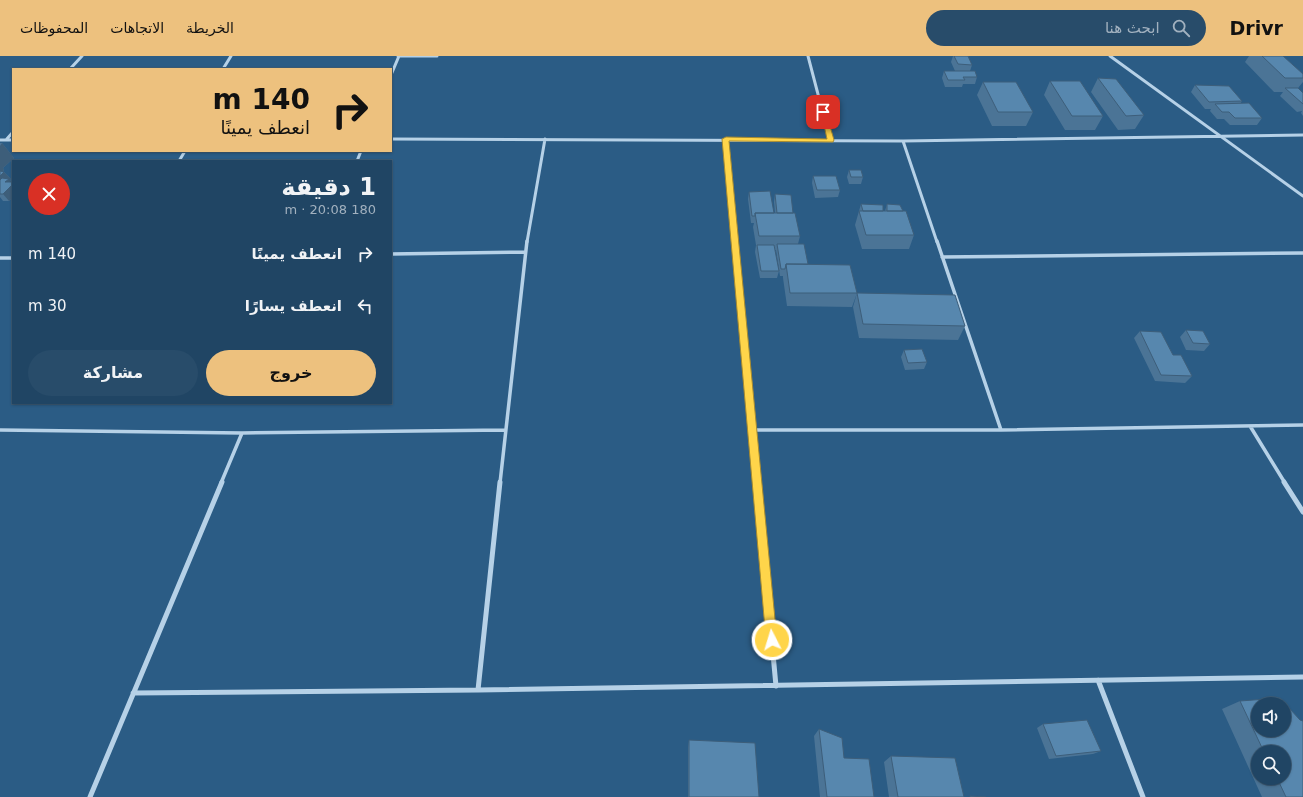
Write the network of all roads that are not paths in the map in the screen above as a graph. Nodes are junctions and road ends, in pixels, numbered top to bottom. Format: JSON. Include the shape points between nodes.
{"nodes":[{"id":1,"x":82,"y":56,"type":"edge"},
{"id":2,"x":232,"y":56,"type":"edge"},
{"id":3,"x":398,"y":56,"type":"edge"},
{"id":4,"x":437,"y":56,"type":"edge"},
{"id":5,"x":808,"y":56,"type":"edge"},
{"id":6,"x":1110,"y":56,"type":"edge"},
{"id":7,"x":71,"y":68,"type":"edge"},
{"id":8,"x":224,"y":68,"type":"edge"},
{"id":9,"x":392,"y":72,"type":"edge"},
{"id":10,"x":12,"y":133,"type":"edge"},
{"id":11,"x":1303,"y":135,"type":"edge"},
{"id":12,"x":1221,"y":136,"type":"junction"},
{"id":13,"x":392,"y":139,"type":"edge"},
{"id":14,"x":546,"y":139,"type":"junction"},
{"id":15,"x":726,"y":139,"type":"junction"},
{"id":16,"x":0,"y":140,"type":"edge"},
{"id":17,"x":6,"y":140,"type":"junction"},
{"id":18,"x":12,"y":140,"type":"edge"},
{"id":19,"x":830,"y":140,"type":"junction"},
{"id":20,"x":902,"y":140,"type":"junction"},
{"id":21,"x":1303,"y":196,"type":"edge"},
{"id":22,"x":525,"y":252,"type":"junction"},
{"id":23,"x":1303,"y":253,"type":"edge"},
{"id":24,"x":392,"y":254,"type":"edge"},
{"id":25,"x":942,"y":257,"type":"junction"},
{"id":26,"x":0,"y":258,"type":"edge"},
{"id":27,"x":12,"y":258,"type":"edge"},
{"id":28,"x":1303,"y":425,"type":"edge"},
{"id":29,"x":1250,"y":426,"type":"junction"},
{"id":30,"x":0,"y":430,"type":"edge"},
{"id":31,"x":506,"y":430,"type":"junction"},
{"id":32,"x":752,"y":430,"type":"junction"},
{"id":33,"x":1001,"y":430,"type":"junction"},
{"id":34,"x":242,"y":433,"type":"junction"},
{"id":35,"x":1303,"y":512,"type":"edge"},
{"id":36,"x":1303,"y":676,"type":"edge"},
{"id":37,"x":1098,"y":680,"type":"junction"},
{"id":38,"x":776,"y":686,"type":"junction"},
{"id":39,"x":478,"y":690,"type":"junction"},
{"id":40,"x":133,"y":693,"type":"junction"},
{"id":41,"x":90,"y":797,"type":"edge"},
{"id":42,"x":1143,"y":797,"type":"edge"}],
"edges":[{"from":1,"to":7,"type":"street"},
{"from":2,"to":8,"type":"street"},
{"from":3,"to":4,"type":"street"},
{"from":3,"to":9,"type":"street"},
{"from":5,"to":19,"type":"street"},
{"from":6,"to":12,"type":"street"},
{"from":10,"to":17,"type":"street"},
{"from":11,"to":12,"type":"street"},
{"from":12,"to":20,"type":"street"},
{"from":12,"to":21,"type":"street"},
{"from":13,"to":14,"type":"street"},
{"from":14,"to":15,"type":"street"},
{"from":14,"to":22,"type":"street"},
{"from":15,"to":19,"type":"street"},
{"from":15,"to":32,"type":"street"},
{"from":16,"to":17,"type":"street"},
{"from":17,"to":18,"type":"street"},
{"from":19,"to":20,"type":"street"},
{"from":20,"to":25,"type":"street"},
{"from":22,"to":24,"type":"street"},
{"from":22,"to":31,"type":"street"},
{"from":23,"to":25,"type":"street"},
{"from":25,"to":33,"type":"street"},
{"from":26,"to":27,"type":"street"},
{"from":28,"to":29,"type":"street"},
{"from":29,"to":33,"type":"street"},
{"from":29,"to":35,"type":"street"},
{"from":30,"to":34,"type":"street"},
{"from":31,"to":34,"type":"street"},
{"from":31,"to":39,"type":"street"},
{"from":32,"to":33,"type":"street"},
{"from":32,"to":38,"type":"street"},
{"from":34,"to":40,"type":"street"},
{"from":36,"to":37,"type":"street"},
{"from":37,"to":38,"type":"street"},
{"from":37,"to":42,"type":"street"},
{"from":38,"to":39,"type":"street"},
{"from":39,"to":40,"type":"street"},
{"from":40,"to":41,"type":"street"}]}
